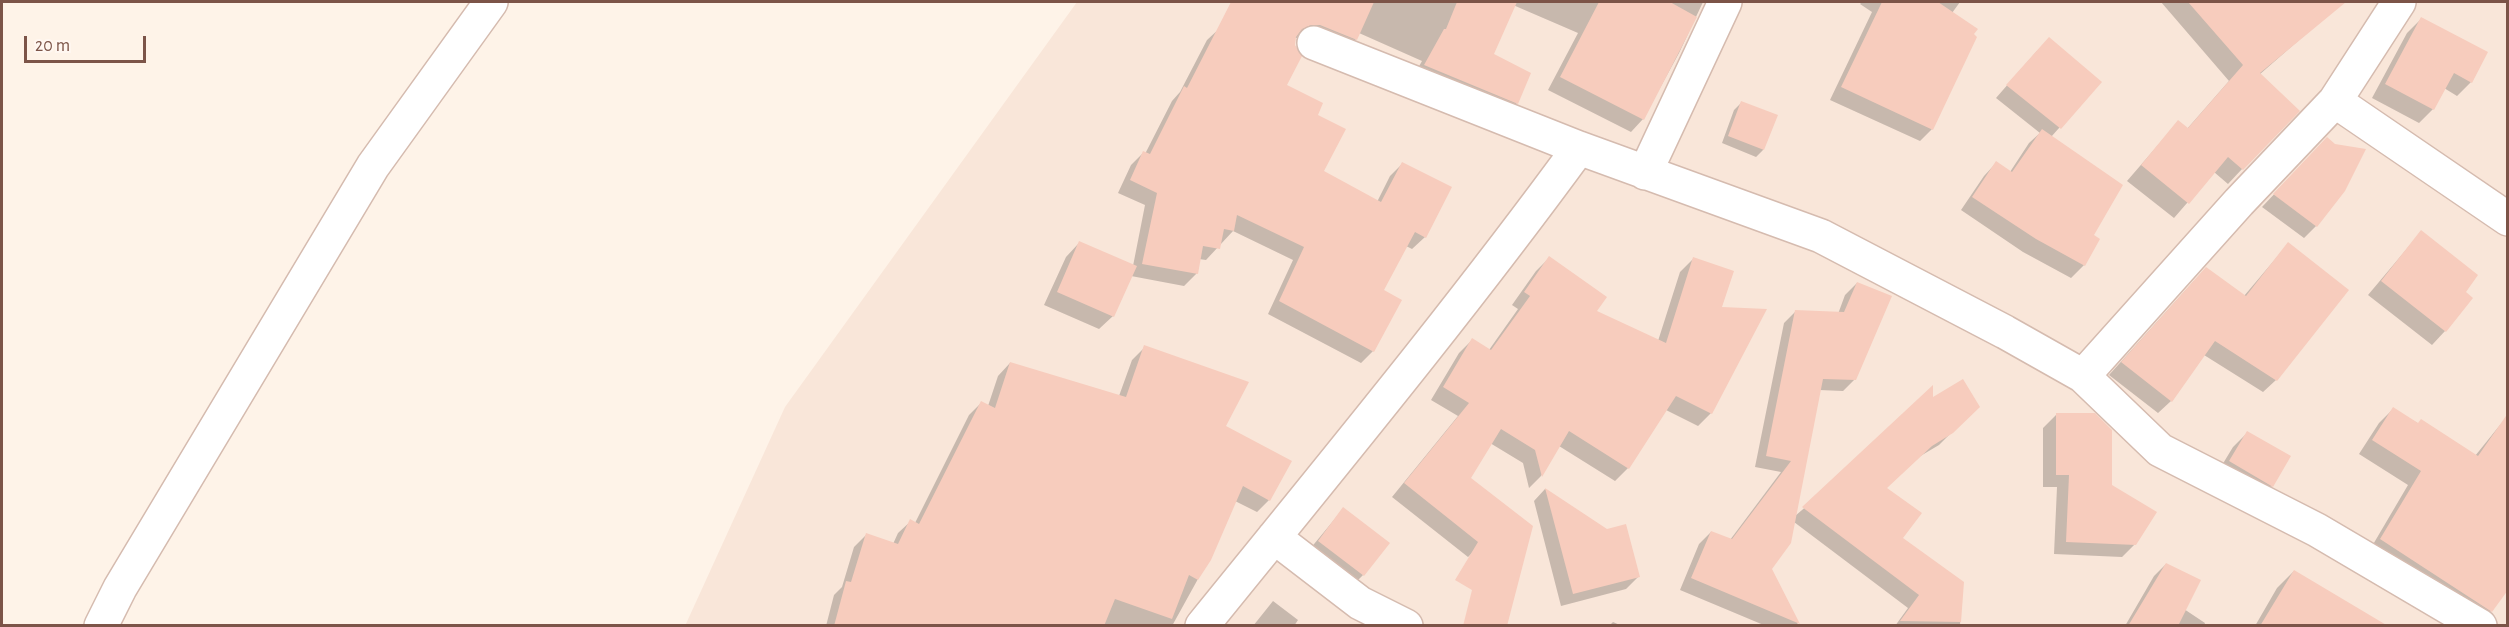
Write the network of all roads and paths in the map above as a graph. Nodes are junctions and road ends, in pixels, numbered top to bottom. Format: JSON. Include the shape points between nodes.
{"nodes":[{"id":1,"x":491,"y":2,"type":"edge"},
{"id":2,"x":1725,"y":2,"type":"edge"},
{"id":3,"x":2399,"y":2,"type":"edge"},
{"id":4,"x":1314,"y":43,"type":"dead end"},
{"id":5,"x":2335,"y":101,"type":"junction"},
{"id":6,"x":1579,"y":148,"type":"junction"},
{"id":7,"x":1645,"y":173,"type":"junction"},
{"id":8,"x":2508,"y":219,"type":"edge"},
{"id":9,"x":2083,"y":376,"type":"junction"},
{"id":10,"x":1274,"y":537,"type":"junction"},
{"id":11,"x":101,"y":626,"type":"edge"},
{"id":12,"x":1202,"y":626,"type":"edge"},
{"id":13,"x":1406,"y":626,"type":"edge"},
{"id":14,"x":2480,"y":626,"type":"edge"}],
"edges":[{"from":1,"to":11,"type":"street","via":[[374,166]]},
{"from":2,"to":7,"type":"street"},
{"from":3,"to":5,"type":"street"},
{"from":4,"to":6,"type":"street"},
{"from":5,"to":8,"type":"street"},
{"from":5,"to":9,"type":"street","via":[[2239,201]]},
{"from":6,"to":7,"type":"street"},
{"from":6,"to":10,"type":"street","via":[[1502,255]]},
{"from":7,"to":9,"type":"street","via":[[1821,237]]},
{"from":9,"to":14,"type":"street","via":[[2160,450],[2317,530]]},
{"from":10,"to":12,"type":"street"},
{"from":10,"to":13,"type":"street","via":[[1360,603]]}]}
